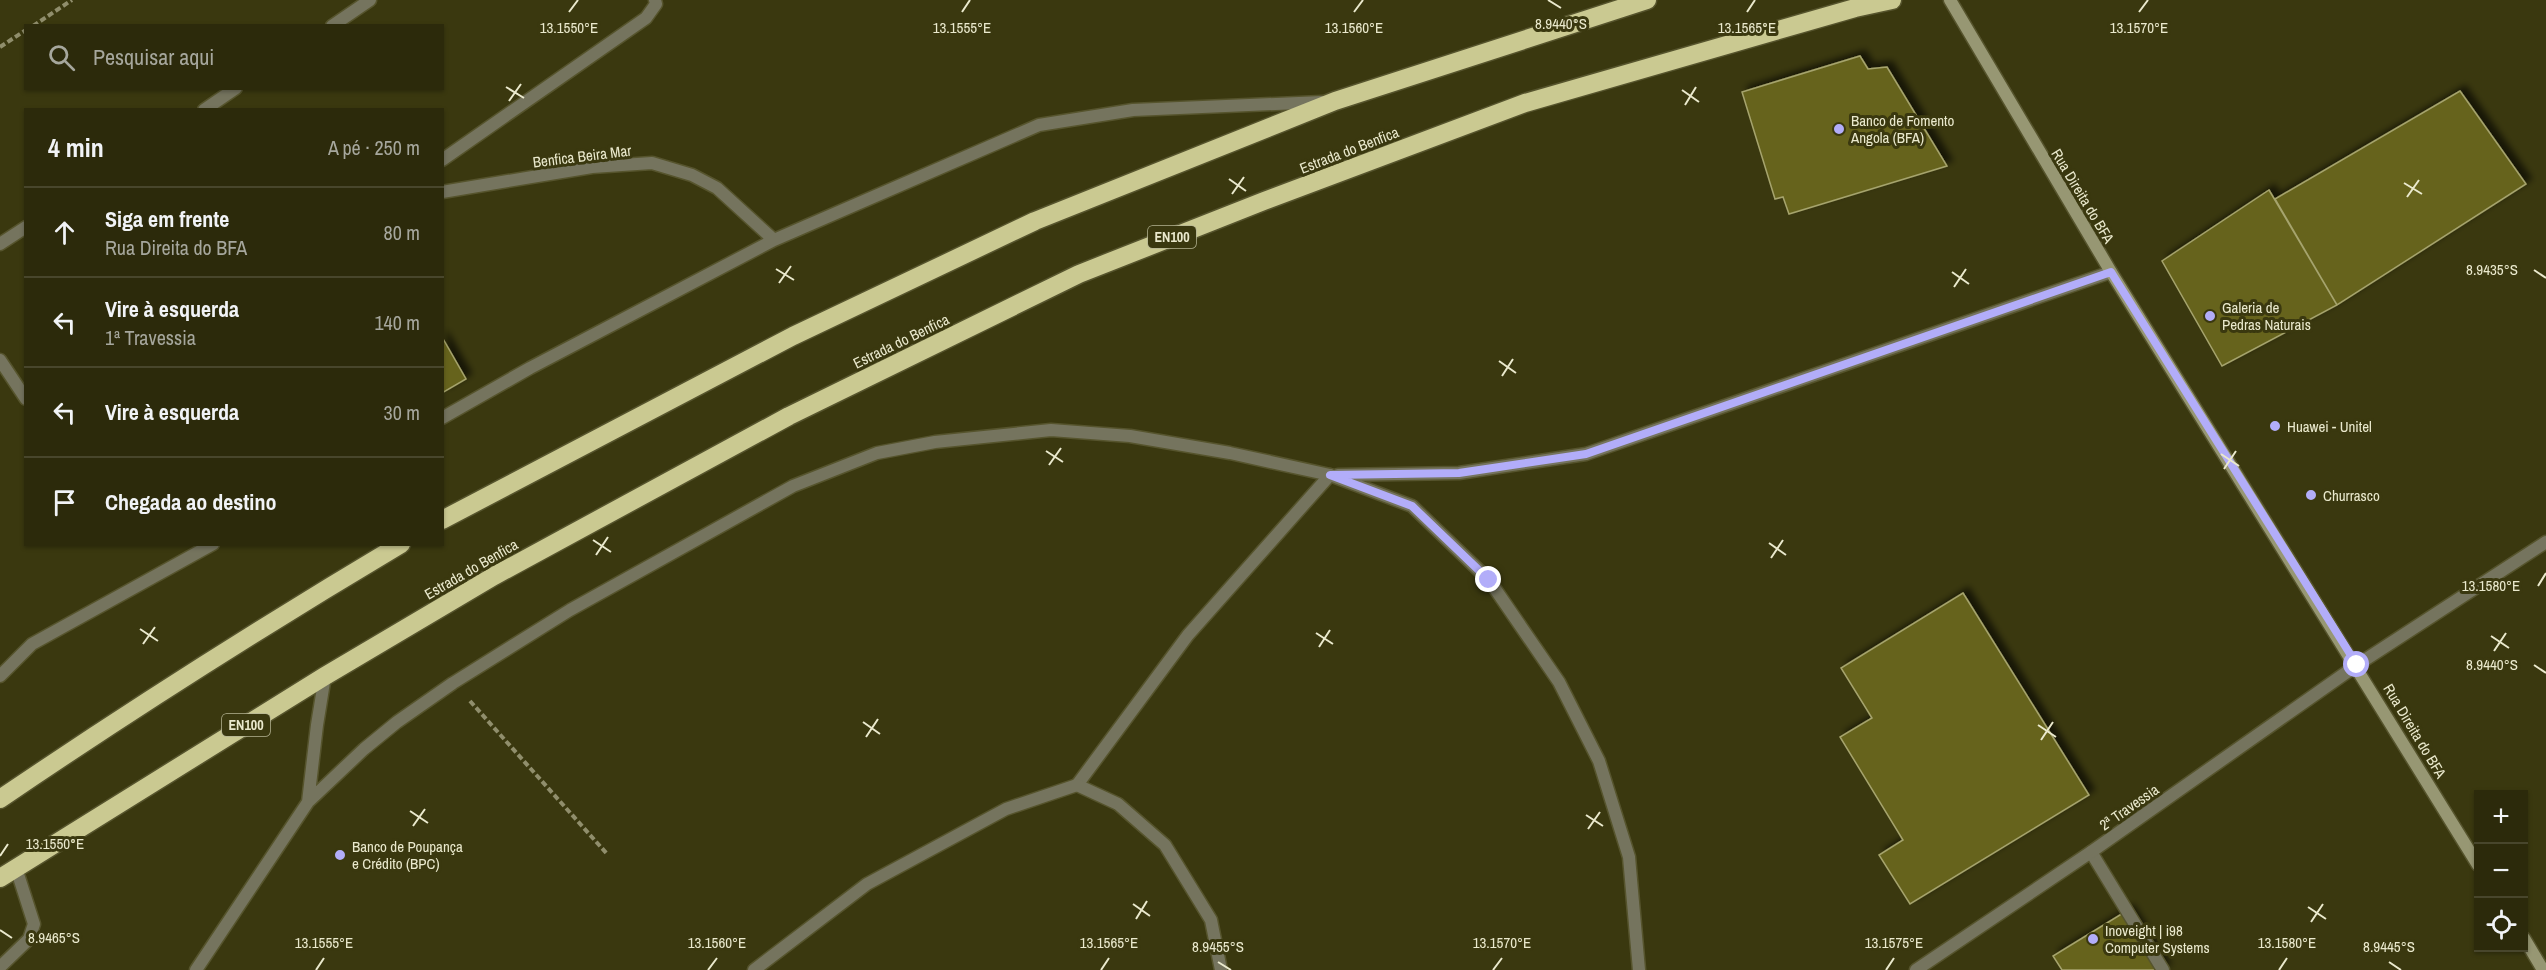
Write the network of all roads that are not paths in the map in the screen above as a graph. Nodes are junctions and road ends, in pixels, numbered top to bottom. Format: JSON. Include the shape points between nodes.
{"nodes":[{"id":1,"x":370,"y":0,"type":"edge"},
{"id":2,"x":655,"y":0,"type":"edge"},
{"id":3,"x":1647,"y":0,"type":"edge"},
{"id":4,"x":1892,"y":0,"type":"edge"},
{"id":5,"x":1950,"y":0,"type":"edge"},
{"id":6,"x":335,"y":24,"type":"edge"},
{"id":7,"x":233,"y":90,"type":"edge"},
{"id":8,"x":1335,"y":101,"type":"junction"},
{"id":9,"x":207,"y":108,"type":"edge"},
{"id":10,"x":444,"y":159,"type":"edge"},
{"id":11,"x":444,"y":192,"type":"edge"},
{"id":12,"x":24,"y":228,"type":"edge"},
{"id":13,"x":774,"y":240,"type":"junction"},
{"id":14,"x":0,"y":244,"type":"edge"},
{"id":15,"x":2111,"y":272,"type":"junction"},
{"id":16,"x":0,"y":360,"type":"edge"},
{"id":17,"x":24,"y":396,"type":"edge"},
{"id":18,"x":444,"y":417,"type":"edge"},
{"id":19,"x":1330,"y":475,"type":"junction"},
{"id":20,"x":444,"y":519,"type":"edge"},
{"id":21,"x":2546,"y":542,"type":"edge"},
{"id":22,"x":209,"y":546,"type":"edge"},
{"id":23,"x":398,"y":546,"type":"edge"},
{"id":24,"x":2357,"y":665,"type":"junction"},
{"id":25,"x":0,"y":676,"type":"edge"},
{"id":26,"x":325,"y":676,"type":"junction"},
{"id":27,"x":1077,"y":785,"type":"junction"},
{"id":28,"x":0,"y":799,"type":"edge"},
{"id":29,"x":308,"y":802,"type":"junction"},
{"id":30,"x":2091,"y":852,"type":"junction"},
{"id":31,"x":2474,"y":858,"type":"edge"},
{"id":32,"x":8,"y":873,"type":"edge"},
{"id":33,"x":2528,"y":946,"type":"edge"},
{"id":34,"x":0,"y":967,"type":"edge"},
{"id":35,"x":196,"y":970,"type":"edge"},
{"id":36,"x":754,"y":970,"type":"edge"},
{"id":37,"x":1221,"y":970,"type":"edge"},
{"id":38,"x":1638,"y":970,"type":"edge"},
{"id":39,"x":1916,"y":970,"type":"edge"},
{"id":40,"x":2163,"y":970,"type":"edge"},
{"id":41,"x":2543,"y":970,"type":"edge"}],
"edges":[{"from":1,"to":6,"type":"street"},
{"from":2,"to":10,"type":"street","via":[[645,18]]},
{"from":3,"to":8,"type":"highway"},
{"from":4,"to":26,"type":"highway","name":"Estrada do Benfica","number":"EN100","via":[[1525,103],[1079,274],[789,416],[494,576]]},
{"from":5,"to":15,"type":"main road","name":"Rua Direita do BFA"},
{"from":7,"to":9,"type":"street"},
{"from":8,"to":13,"type":"street","via":[[1132,110],[1039,125]]},
{"from":8,"to":20,"type":"highway","via":[[1035,221],[793,336]]},
{"from":11,"to":13,"type":"street","name":"Benfica Beira Mar","via":[[592,167],[652,164],[692,175],[717,188]]},
{"from":12,"to":14,"type":"street"},
{"from":13,"to":18,"type":"street"},
{"from":15,"to":19,"type":"street","via":[[1586,454],[1459,473]]},
{"from":15,"to":24,"type":"main road","name":"Rua Direita do BFA"},
{"from":16,"to":17,"type":"street"},
{"from":19,"to":27,"type":"street","via":[[1188,635]]},
{"from":19,"to":29,"type":"street","via":[[1130,436],[1051,430],[935,442],[877,453],[794,486],[579,605],[453,682],[363,749]]},
{"from":19,"to":38,"type":"street","via":[[1412,506],[1489,580],[1559,682],[1599,761],[1629,856]]},
{"from":21,"to":24,"type":"street","name":"2ª Travessia"},
{"from":22,"to":25,"type":"street","via":[[32,644]]},
{"from":23,"to":28,"type":"highway"},
{"from":24,"to":30,"type":"street","name":"2ª Travessia"},
{"from":24,"to":31,"type":"main road","name":"Rua Direita do BFA"},
{"from":26,"to":29,"type":"street"},
{"from":26,"to":32,"type":"highway","name":"Estrada do Benfica","number":"EN100"},
{"from":27,"to":36,"type":"street","via":[[1006,808],[867,884]]},
{"from":27,"to":37,"type":"street","via":[[1118,804],[1165,845],[1211,920]]},
{"from":29,"to":35,"type":"street"},
{"from":30,"to":39,"type":"street","name":"2ª Travessia"},
{"from":30,"to":40,"type":"street"},
{"from":32,"to":34,"type":"street","via":[[34,924],[28,939]]},
{"from":33,"to":41,"type":"main road"}]}
